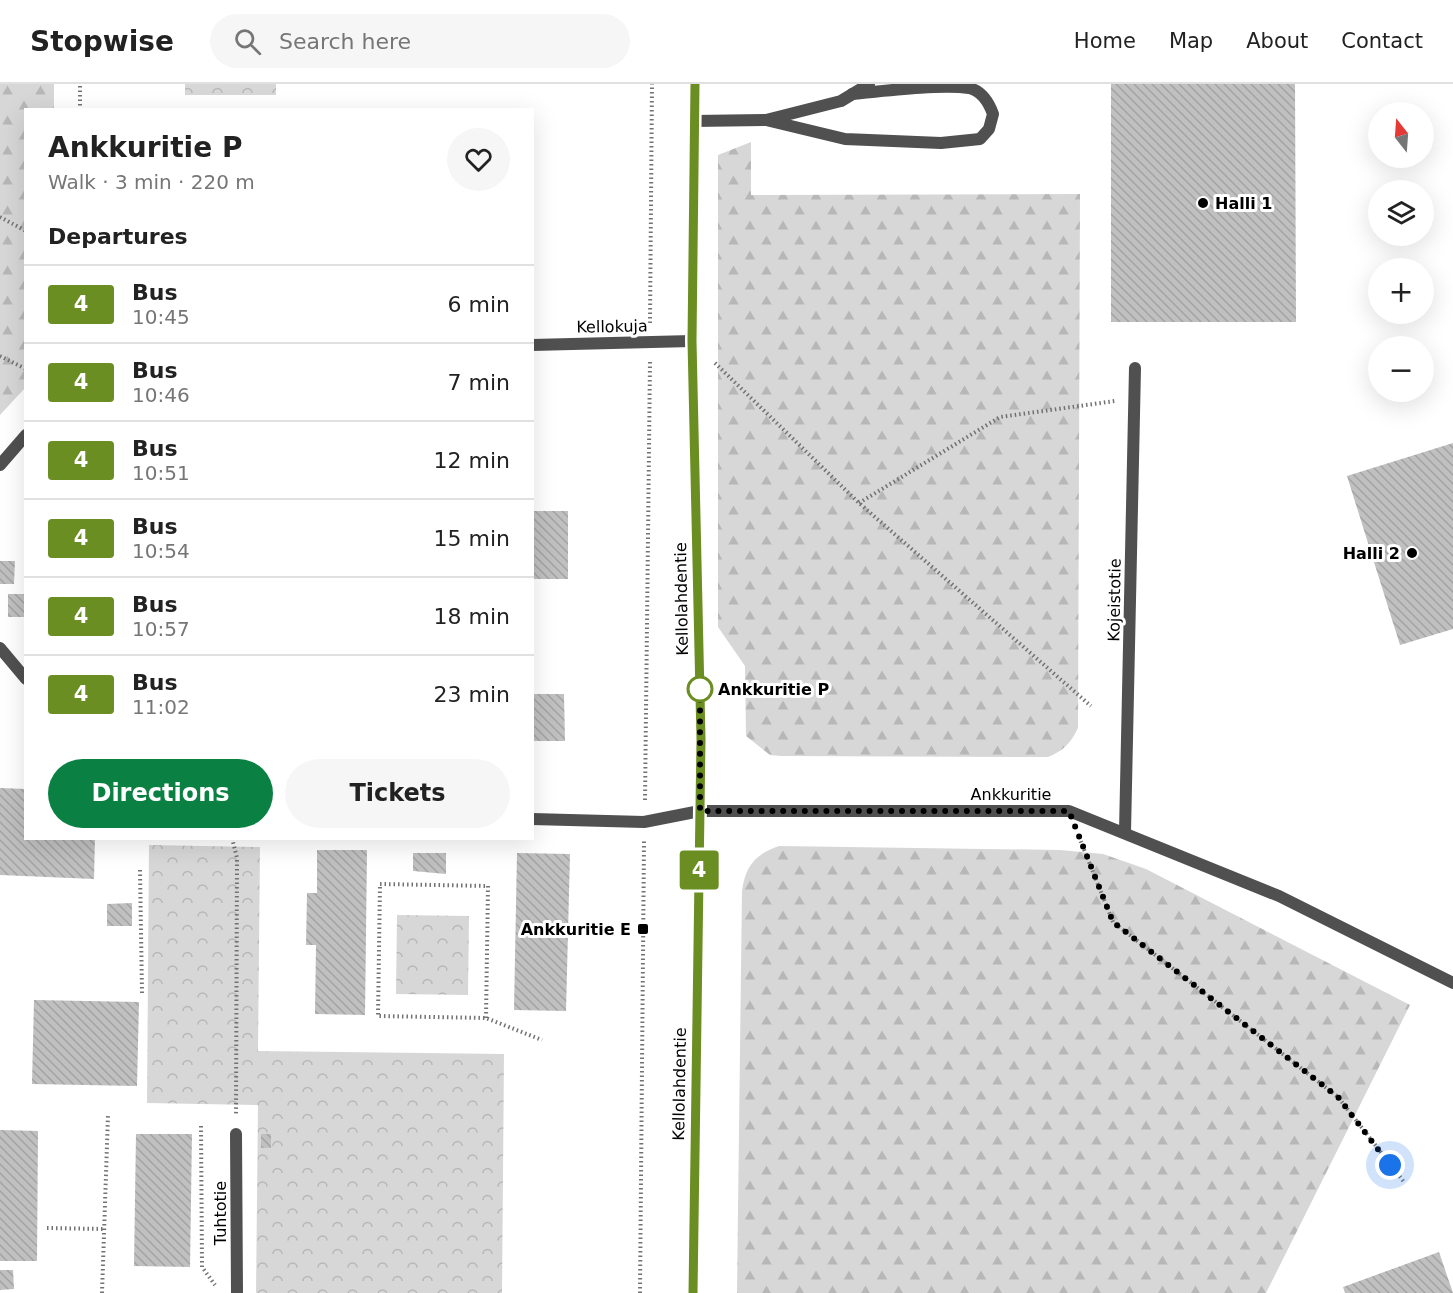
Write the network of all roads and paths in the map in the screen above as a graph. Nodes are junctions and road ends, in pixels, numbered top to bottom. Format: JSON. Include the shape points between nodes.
{"nodes":[{"id":1,"x":80,"y":84,"type":"edge"},
{"id":2,"x":652,"y":84,"type":"edge"},
{"id":3,"x":695,"y":84,"type":"edge"},
{"id":4,"x":869,"y":84,"type":"edge"},
{"id":5,"x":852,"y":94,"type":"junction"},
{"id":6,"x":80,"y":108,"type":"edge"},
{"id":7,"x":766,"y":120,"type":"junction"},
{"id":8,"x":694,"y":122,"type":"junction"},
{"id":9,"x":0,"y":217,"type":"edge"},
{"id":10,"x":24,"y":230,"type":"edge"},
{"id":11,"x":692,"y":341,"type":"junction"},
{"id":12,"x":650,"y":342,"type":"junction"},
{"id":13,"x":534,"y":345,"type":"edge"},
{"id":14,"x":0,"y":356,"type":"edge"},
{"id":15,"x":24,"y":368,"type":"edge"},
{"id":16,"x":1135,"y":368,"type":"dead end"},
{"id":17,"x":1134,"y":398,"type":"junction"},
{"id":18,"x":24,"y":437,"type":"edge"},
{"id":19,"x":0,"y":465,"type":"edge"},
{"id":20,"x":859,"y":503,"type":"junction"},
{"id":21,"x":0,"y":648,"type":"edge"},
{"id":22,"x":24,"y":677,"type":"edge"},
{"id":23,"x":1091,"y":706,"type":"dead end"},
{"id":24,"x":700,"y":811,"type":"junction"},
{"id":25,"x":1069,"y":811,"type":"junction"},
{"id":26,"x":534,"y":819,"type":"edge"},
{"id":27,"x":644,"y":822,"type":"junction"},
{"id":28,"x":1125,"y":832,"type":"junction"},
{"id":29,"x":232,"y":840,"type":"edge"},
{"id":30,"x":140,"y":870,"type":"dead end"},
{"id":31,"x":1453,"y":983,"type":"edge"},
{"id":32,"x":142,"y":993,"type":"dead end"},
{"id":33,"x":486,"y":1018,"type":"junction"},
{"id":34,"x":542,"y":1040,"type":"dead end"},
{"id":35,"x":108,"y":1114,"type":"dead end"},
{"id":36,"x":201,"y":1126,"type":"dead end"},
{"id":37,"x":236,"y":1134,"type":"joint"},
{"id":38,"x":1404,"y":1182,"type":"dead end"},
{"id":39,"x":47,"y":1228,"type":"dead end"},
{"id":40,"x":104,"y":1229,"type":"junction"},
{"id":41,"x":102,"y":1293,"type":"edge"},
{"id":42,"x":221,"y":1293,"type":"edge"},
{"id":43,"x":237,"y":1293,"type":"edge"},
{"id":44,"x":640,"y":1293,"type":"edge"},
{"id":45,"x":693,"y":1293,"type":"edge"}],
"edges":[{"from":1,"to":6,"type":"path"},
{"from":2,"to":12,"type":"path"},
{"from":3,"to":8,"type":"street","name":"Kellolahdentie"},
{"from":4,"to":5,"type":"street"},
{"from":5,"to":7,"type":"street","via":[[841,101]]},
{"from":5,"to":7,"type":"street","via":[[941,86],[969,88],[980,93],[993,114],[989,129],[980,139],[941,143],[845,139]]},
{"from":7,"to":8,"type":"street"},
{"from":8,"to":11,"type":"street","name":"Kellolahdentie"},
{"from":9,"to":10,"type":"path"},
{"from":11,"to":12,"type":"street","name":"Kellokuja"},
{"from":11,"to":20,"type":"path"},
{"from":11,"to":24,"type":"street","name":"Kellolahdentie"},
{"from":12,"to":13,"type":"street","name":"Kellokuja"},
{"from":12,"to":27,"type":"path"},
{"from":14,"to":15,"type":"path"},
{"from":16,"to":17,"type":"street","name":"Kojeistotie"},
{"from":17,"to":20,"type":"path","via":[[1000,417]]},
{"from":17,"to":28,"type":"street","name":"Kojeistotie"},
{"from":18,"to":19,"type":"street"},
{"from":20,"to":23,"type":"path"},
{"from":21,"to":22,"type":"street"},
{"from":24,"to":25,"type":"street","name":"Ankkuritie"},
{"from":24,"to":27,"type":"street","name":"Ankkuritie"},
{"from":24,"to":45,"type":"street","name":"Kellolahdentie"},
{"from":25,"to":28,"type":"street","name":"Ankkuritie"},
{"from":25,"to":38,"type":"path","via":[[1113,922],[1338,1097]]},
{"from":26,"to":27,"type":"street","name":"Ankkuritie"},
{"from":27,"to":44,"type":"path"},
{"from":28,"to":31,"type":"street","name":"Ankkuritie","via":[[1279,896]]},
{"from":29,"to":37,"type":"path","via":[[237,858]]},
{"from":30,"to":32,"type":"path"},
{"from":33,"to":33,"type":"path","via":[[378,1016],[380,884],[488,886]]},
{"from":33,"to":34,"type":"path"},
{"from":35,"to":40,"type":"path"},
{"from":36,"to":42,"type":"path","via":[[202,1267]]},
{"from":37,"to":43,"type":"street","name":"Tuhtotie"},
{"from":39,"to":40,"type":"path"},
{"from":40,"to":41,"type":"path"}]}
